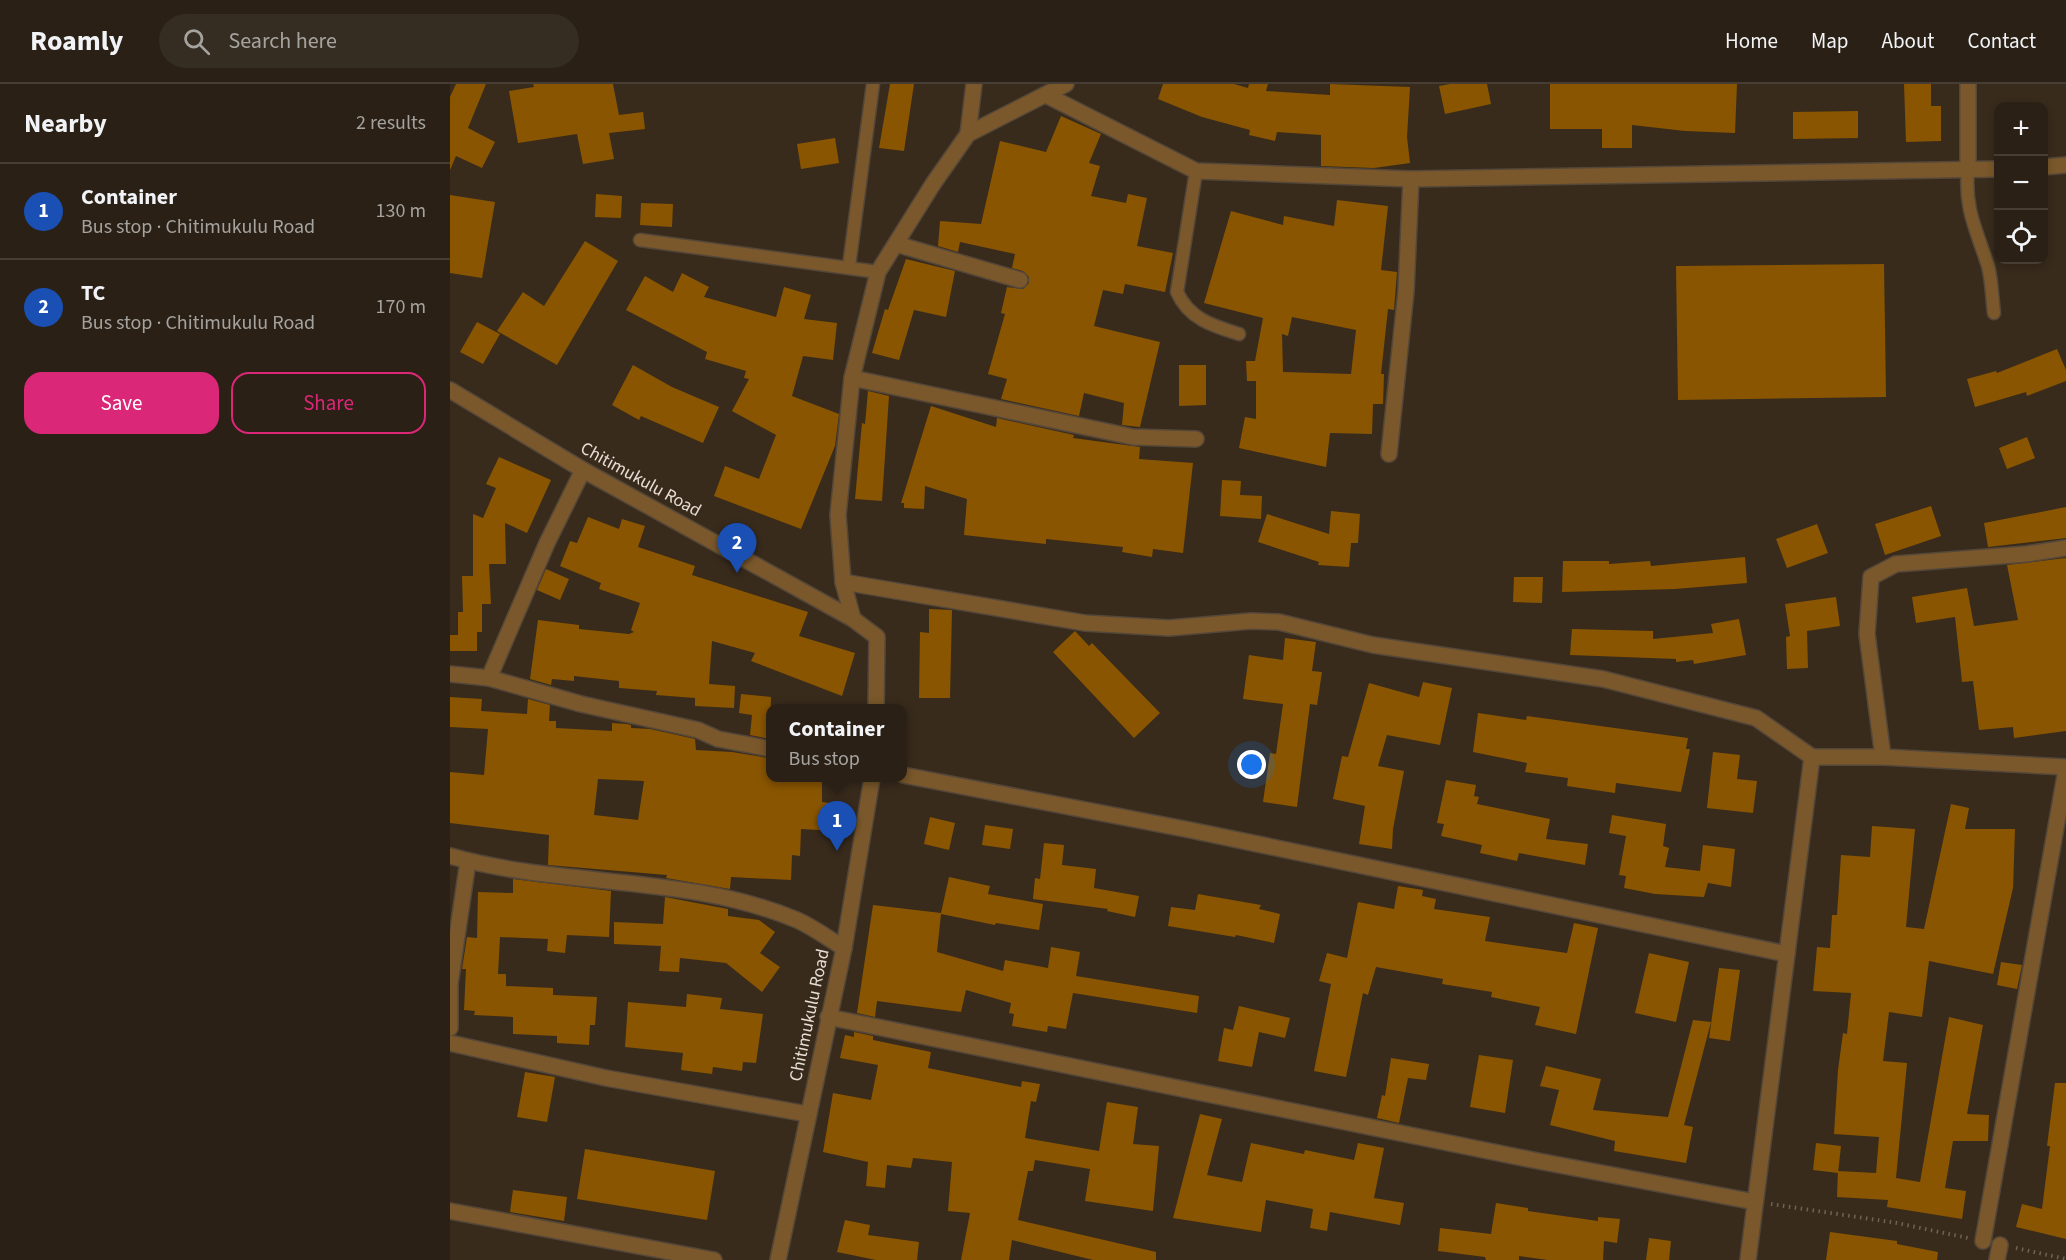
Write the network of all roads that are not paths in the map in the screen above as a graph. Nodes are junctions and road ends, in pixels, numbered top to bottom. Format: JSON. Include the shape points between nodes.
{"nodes":[{"id":1,"x":873,"y":84,"type":"edge"},
{"id":2,"x":974,"y":84,"type":"edge"},
{"id":3,"x":1066,"y":84,"type":"edge"},
{"id":4,"x":1968,"y":84,"type":"edge"},
{"id":5,"x":1046,"y":95,"type":"junction"},
{"id":6,"x":968,"y":134,"type":"junction"},
{"id":7,"x":2066,"y":165,"type":"edge"},
{"id":8,"x":2048,"y":167,"type":"edge"},
{"id":9,"x":1994,"y":169,"type":"edge"},
{"id":10,"x":1968,"y":170,"type":"junction"},
{"id":11,"x":1196,"y":171,"type":"junction"},
{"id":12,"x":1411,"y":179,"type":"junction"},
{"id":13,"x":640,"y":240,"type":"dead end"},
{"id":14,"x":896,"y":244,"type":"junction"},
{"id":15,"x":849,"y":266,"type":"junction"},
{"id":16,"x":878,"y":272,"type":"junction"},
{"id":17,"x":1020,"y":280,"type":"dead end"},
{"id":18,"x":1994,"y":313,"type":"dead end"},
{"id":19,"x":1239,"y":334,"type":"dead end"},
{"id":20,"x":852,"y":378,"type":"junction"},
{"id":21,"x":450,"y":390,"type":"edge"},
{"id":22,"x":1196,"y":439,"type":"dead end"},
{"id":23,"x":1389,"y":454,"type":"dead end"},
{"id":24,"x":583,"y":470,"type":"junction"},
{"id":25,"x":2066,"y":548,"type":"edge"},
{"id":26,"x":843,"y":582,"type":"junction"},
{"id":27,"x":853,"y":619,"type":"junction"},
{"id":28,"x":450,"y":674,"type":"edge"},
{"id":29,"x":489,"y":678,"type":"junction"},
{"id":30,"x":876,"y":704,"type":"edge"},
{"id":31,"x":766,"y":748,"type":"edge"},
{"id":32,"x":1812,"y":757,"type":"junction"},
{"id":33,"x":1883,"y":757,"type":"junction"},
{"id":34,"x":2066,"y":768,"type":"edge"},
{"id":35,"x":907,"y":776,"type":"edge"},
{"id":36,"x":871,"y":782,"type":"edge"},
{"id":37,"x":450,"y":856,"type":"edge"},
{"id":38,"x":468,"y":861,"type":"junction"},
{"id":39,"x":844,"y":948,"type":"junction"},
{"id":40,"x":1787,"y":954,"type":"junction"},
{"id":41,"x":828,"y":1017,"type":"junction"},
{"id":42,"x":450,"y":1028,"type":"edge"},
{"id":43,"x":450,"y":1043,"type":"edge"},
{"id":44,"x":807,"y":1114,"type":"junction"},
{"id":45,"x":1755,"y":1202,"type":"junction"},
{"id":46,"x":450,"y":1211,"type":"edge"},
{"id":47,"x":1983,"y":1241,"type":"road end"},
{"id":48,"x":714,"y":1260,"type":"edge"},
{"id":49,"x":778,"y":1260,"type":"edge"},
{"id":50,"x":1748,"y":1260,"type":"edge"}],
"edges":[{"from":1,"to":15,"type":"lane"},
{"from":2,"to":6,"type":"street"},
{"from":3,"to":5,"type":"street"},
{"from":4,"to":10,"type":"street"},
{"from":5,"to":6,"type":"street"},
{"from":5,"to":11,"type":"street"},
{"from":6,"to":14,"type":"street"},
{"from":7,"to":8,"type":"street"},
{"from":9,"to":10,"type":"street"},
{"from":10,"to":12,"type":"street"},
{"from":10,"to":18,"type":"lane","via":[[1966,191],[1973,228],[1988,268]]},
{"from":11,"to":12,"type":"street"},
{"from":11,"to":19,"type":"lane","via":[[1177,292],[1183,306],[1206,324]]},
{"from":12,"to":23,"type":"street","via":[[1406,291]]},
{"from":13,"to":15,"type":"lane"},
{"from":14,"to":16,"type":"street"},
{"from":14,"to":17,"type":"street"},
{"from":15,"to":16,"type":"lane"},
{"from":16,"to":20,"type":"street"},
{"from":20,"to":22,"type":"street","via":[[1133,437]]},
{"from":20,"to":26,"type":"street","via":[[838,515]]},
{"from":21,"to":24,"type":"street","name":"Chitimukulu Road"},
{"from":24,"to":27,"type":"street","name":"Chitimukulu Road"},
{"from":24,"to":29,"type":"street"},
{"from":25,"to":33,"type":"street","via":[[1896,564],[1871,577],[1867,634]]},
{"from":26,"to":27,"type":"street"},
{"from":26,"to":32,"type":"street","via":[[1085,623],[1169,628],[1279,622],[1373,645],[1603,679],[1756,718]]},
{"from":27,"to":30,"type":"street","name":"Chitimukulu Road","via":[[877,637]]},
{"from":28,"to":29,"type":"street"},
{"from":29,"to":31,"type":"street"},
{"from":32,"to":33,"type":"street"},
{"from":32,"to":40,"type":"street"},
{"from":33,"to":34,"type":"street"},
{"from":34,"to":47,"type":"street"},
{"from":35,"to":40,"type":"street","via":[[1237,839]]},
{"from":36,"to":39,"type":"street","name":"Chitimukulu Road"},
{"from":37,"to":38,"type":"street"},
{"from":38,"to":39,"type":"street","via":[[749,903],[799,921]]},
{"from":38,"to":42,"type":"street","via":[[450,984]]},
{"from":39,"to":41,"type":"street","name":"Chitimukulu Road"},
{"from":40,"to":45,"type":"street"},
{"from":41,"to":44,"type":"street","name":"Chitimukulu Road"},
{"from":41,"to":45,"type":"street"},
{"from":43,"to":44,"type":"street","via":[[606,1078]]},
{"from":44,"to":49,"type":"street","name":"Chitimukulu Road"},
{"from":45,"to":50,"type":"street"},
{"from":46,"to":48,"type":"street"}]}
